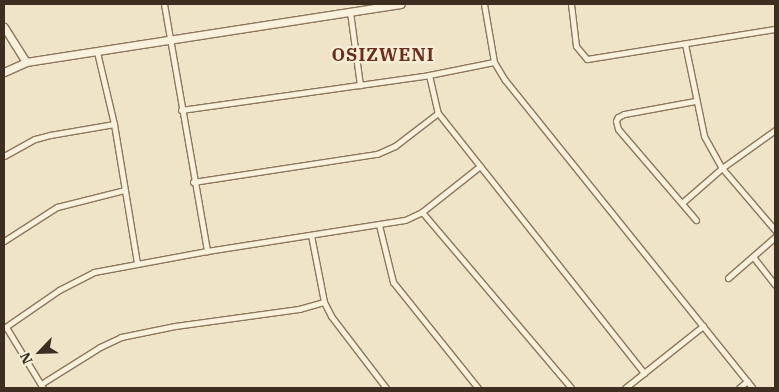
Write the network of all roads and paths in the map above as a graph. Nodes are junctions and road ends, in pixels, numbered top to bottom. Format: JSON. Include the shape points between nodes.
{"nodes":[{"id":1,"x":164,"y":4,"type":"edge"},
{"id":2,"x":401,"y":4,"type":"edge"},
{"id":3,"x":484,"y":4,"type":"edge"},
{"id":4,"x":570,"y":4,"type":"edge"},
{"id":5,"x":350,"y":12,"type":"junction"},
{"id":6,"x":4,"y":27,"type":"edge"},
{"id":7,"x":775,"y":29,"type":"edge"},
{"id":8,"x":170,"y":41,"type":"junction"},
{"id":9,"x":685,"y":44,"type":"junction"},
{"id":10,"x":97,"y":52,"type":"junction"},
{"id":11,"x":26,"y":62,"type":"junction"},
{"id":12,"x":494,"y":62,"type":"junction"},
{"id":13,"x":4,"y":72,"type":"edge"},
{"id":14,"x":429,"y":75,"type":"junction"},
{"id":15,"x":360,"y":85,"type":"junction"},
{"id":16,"x":695,"y":101,"type":"junction"},
{"id":17,"x":181,"y":110,"type":"junction"},
{"id":18,"x":438,"y":113,"type":"junction"},
{"id":19,"x":114,"y":124,"type":"junction"},
{"id":20,"x":775,"y":130,"type":"edge"},
{"id":21,"x":4,"y":156,"type":"edge"},
{"id":22,"x":480,"y":166,"type":"junction"},
{"id":23,"x":722,"y":168,"type":"junction"},
{"id":24,"x":193,"y":182,"type":"junction"},
{"id":25,"x":124,"y":190,"type":"junction"},
{"id":26,"x":682,"y":202,"type":"junction"},
{"id":27,"x":422,"y":212,"type":"junction"},
{"id":28,"x":696,"y":220,"type":"dead end"},
{"id":29,"x":379,"y":225,"type":"junction"},
{"id":30,"x":775,"y":230,"type":"edge"},
{"id":31,"x":311,"y":235,"type":"junction"},
{"id":32,"x":775,"y":237,"type":"edge"},
{"id":33,"x":4,"y":241,"type":"edge"},
{"id":34,"x":207,"y":251,"type":"junction"},
{"id":35,"x":754,"y":258,"type":"junction"},
{"id":36,"x":137,"y":263,"type":"junction"},
{"id":37,"x":728,"y":278,"type":"dead end"},
{"id":38,"x":775,"y":285,"type":"edge"},
{"id":39,"x":324,"y":302,"type":"junction"},
{"id":40,"x":703,"y":326,"type":"junction"},
{"id":41,"x":5,"y":327,"type":"edge"},
{"id":42,"x":644,"y":373,"type":"junction"},
{"id":43,"x":747,"y":381,"type":"junction"},
{"id":44,"x":42,"y":386,"type":"edge"},
{"id":45,"x":386,"y":388,"type":"edge"},
{"id":46,"x":478,"y":388,"type":"edge"},
{"id":47,"x":571,"y":388,"type":"edge"},
{"id":48,"x":625,"y":388,"type":"edge"},
{"id":49,"x":739,"y":388,"type":"edge"},
{"id":50,"x":753,"y":388,"type":"edge"}],
"edges":[{"from":1,"to":8,"type":"street"},
{"from":2,"to":5,"type":"street"},
{"from":3,"to":12,"type":"street"},
{"from":4,"to":9,"type":"street","via":[[576,46],[587,59]]},
{"from":5,"to":8,"type":"street"},
{"from":5,"to":15,"type":"street"},
{"from":6,"to":11,"type":"street"},
{"from":7,"to":9,"type":"street"},
{"from":8,"to":10,"type":"street"},
{"from":8,"to":17,"type":"street"},
{"from":9,"to":16,"type":"street"},
{"from":10,"to":11,"type":"street"},
{"from":10,"to":19,"type":"street"},
{"from":11,"to":13,"type":"street"},
{"from":12,"to":14,"type":"street"},
{"from":12,"to":40,"type":"street","via":[[505,80]]},
{"from":14,"to":15,"type":"street"},
{"from":14,"to":18,"type":"street"},
{"from":15,"to":17,"type":"street"},
{"from":16,"to":23,"type":"street","via":[[704,136]]},
{"from":16,"to":26,"type":"street","via":[[624,114],[616,122],[618,129]]},
{"from":17,"to":24,"type":"street"},
{"from":18,"to":22,"type":"street"},
{"from":18,"to":24,"type":"street","via":[[394,146],[377,154]]},
{"from":19,"to":21,"type":"street","via":[[36,139]]},
{"from":19,"to":25,"type":"street"},
{"from":20,"to":23,"type":"street"},
{"from":22,"to":27,"type":"street"},
{"from":22,"to":42,"type":"street"},
{"from":23,"to":26,"type":"street"},
{"from":23,"to":30,"type":"street"},
{"from":24,"to":34,"type":"street"},
{"from":25,"to":33,"type":"street","via":[[57,207]]},
{"from":25,"to":36,"type":"street"},
{"from":26,"to":28,"type":"street"},
{"from":27,"to":29,"type":"street","via":[[405,220]]},
{"from":27,"to":47,"type":"street"},
{"from":29,"to":31,"type":"street"},
{"from":29,"to":46,"type":"street","via":[[393,282]]},
{"from":31,"to":34,"type":"street"},
{"from":31,"to":39,"type":"street"},
{"from":32,"to":35,"type":"street"},
{"from":34,"to":36,"type":"street"},
{"from":35,"to":37,"type":"street"},
{"from":35,"to":38,"type":"street"},
{"from":36,"to":41,"type":"street","via":[[94,272],[73,281]]},
{"from":39,"to":44,"type":"street","via":[[122,337],[100,347]]},
{"from":39,"to":45,"type":"street"},
{"from":40,"to":42,"type":"street"},
{"from":40,"to":43,"type":"street"},
{"from":41,"to":44,"type":"street"},
{"from":42,"to":48,"type":"street"},
{"from":43,"to":49,"type":"street"},
{"from":43,"to":50,"type":"street"}]}
